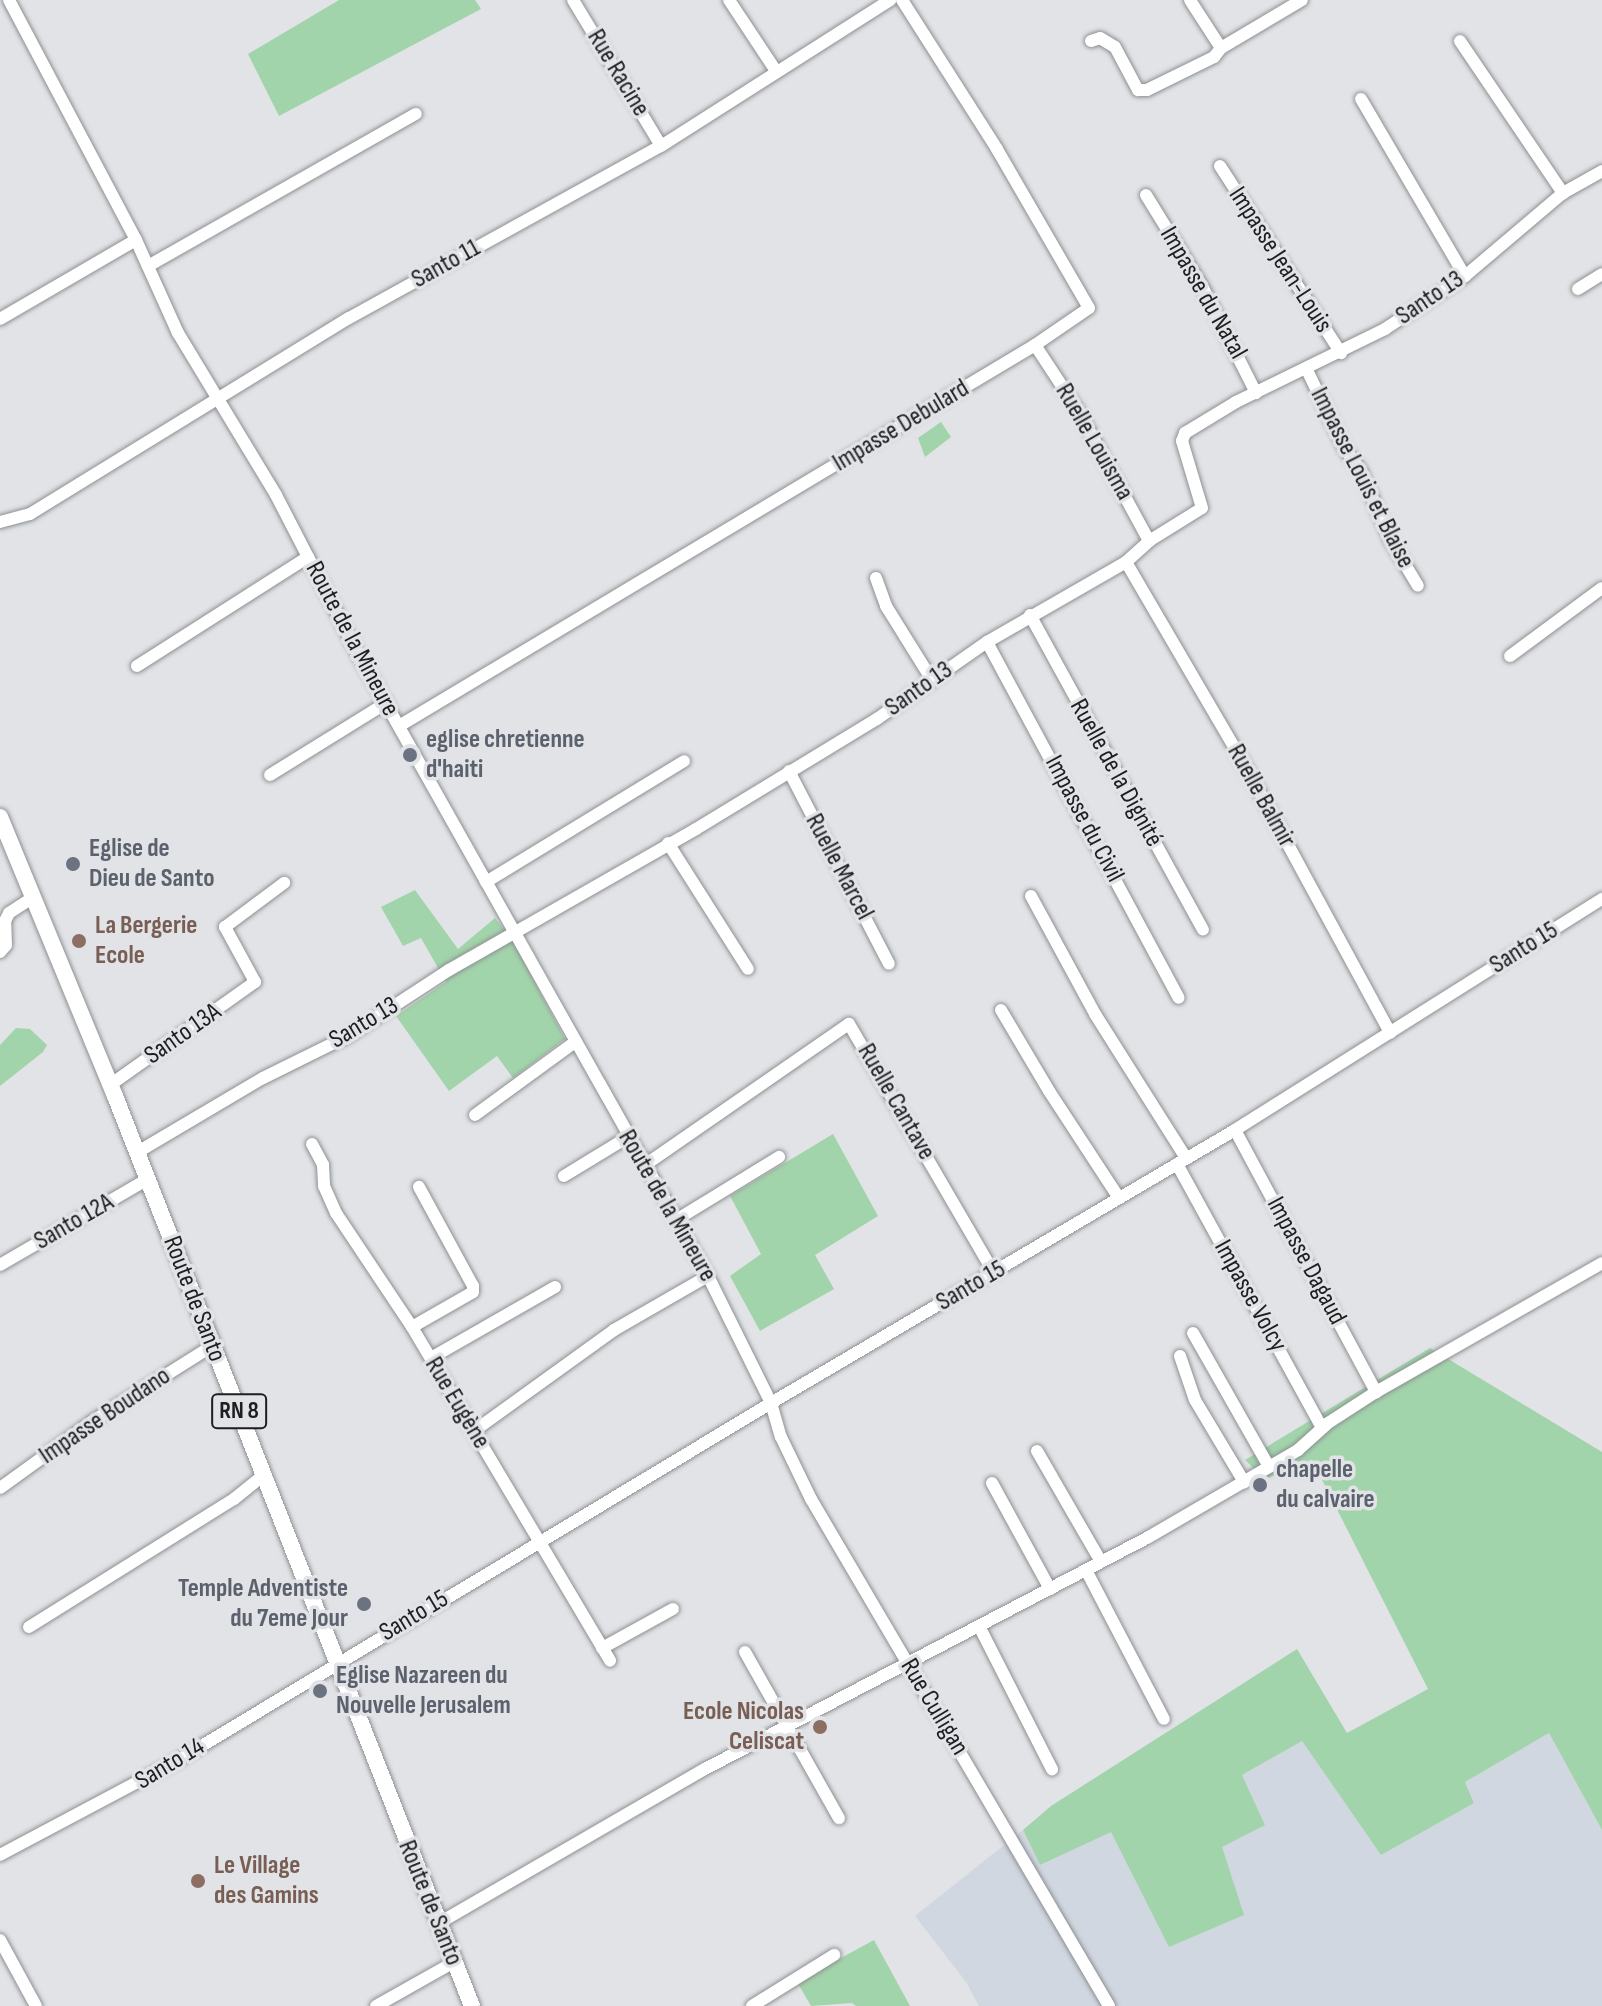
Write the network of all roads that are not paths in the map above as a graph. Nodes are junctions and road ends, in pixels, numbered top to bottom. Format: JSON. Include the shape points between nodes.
{"nodes":[{"id":1,"x":9,"y":0,"type":"edge"},
{"id":2,"x":573,"y":0,"type":"edge"},
{"id":3,"x":729,"y":0,"type":"edge"},
{"id":4,"x":890,"y":0,"type":"edge"},
{"id":5,"x":902,"y":0,"type":"edge"},
{"id":6,"x":1190,"y":0,"type":"edge"},
{"id":7,"x":1302,"y":0,"type":"edge"},
{"id":8,"x":1091,"y":41,"type":"dead end"},
{"id":9,"x":1460,"y":41,"type":"dead end"},
{"id":10,"x":1221,"y":48,"type":"junction"},
{"id":11,"x":776,"y":71,"type":"junction"},
{"id":12,"x":1361,"y":99,"type":"dead end"},
{"id":13,"x":416,"y":114,"type":"dead end"},
{"id":14,"x":661,"y":146,"type":"junction"},
{"id":15,"x":1220,"y":166,"type":"dead end"},
{"id":16,"x":1602,"y":171,"type":"edge"},
{"id":17,"x":1563,"y":193,"type":"junction"},
{"id":18,"x":1146,"y":195,"type":"dead end"},
{"id":19,"x":136,"y":240,"type":"junction"},
{"id":20,"x":148,"y":266,"type":"junction"},
{"id":21,"x":1602,"y":274,"type":"edge"},
{"id":22,"x":1465,"y":276,"type":"junction"},
{"id":23,"x":1578,"y":289,"type":"dead end"},
{"id":24,"x":0,"y":319,"type":"edge"},
{"id":25,"x":1035,"y":345,"type":"junction"},
{"id":26,"x":1341,"y":353,"type":"junction"},
{"id":27,"x":1307,"y":370,"type":"junction"},
{"id":28,"x":1256,"y":393,"type":"junction"},
{"id":29,"x":218,"y":396,"type":"junction"},
{"id":30,"x":0,"y":522,"type":"edge"},
{"id":31,"x":1149,"y":541,"type":"junction"},
{"id":32,"x":308,"y":557,"type":"junction"},
{"id":33,"x":1126,"y":562,"type":"junction"},
{"id":34,"x":876,"y":578,"type":"dead end"},
{"id":35,"x":1418,"y":586,"type":"dead end"},
{"id":36,"x":1602,"y":588,"type":"edge"},
{"id":37,"x":1030,"y":615,"type":"junction"},
{"id":38,"x":987,"y":642,"type":"junction"},
{"id":39,"x":1510,"y":656,"type":"dead end"},
{"id":40,"x":137,"y":666,"type":"dead end"},
{"id":41,"x":932,"y":680,"type":"junction"},
{"id":42,"x":386,"y":703,"type":"junction"},
{"id":43,"x":399,"y":726,"type":"junction"},
{"id":44,"x":684,"y":761,"type":"dead end"},
{"id":45,"x":789,"y":771,"type":"junction"},
{"id":46,"x":270,"y":775,"type":"dead end"},
{"id":47,"x":0,"y":817,"type":"edge"},
{"id":48,"x":668,"y":843,"type":"junction"},
{"id":49,"x":486,"y":882,"type":"junction"},
{"id":50,"x":284,"y":883,"type":"dead end"},
{"id":51,"x":1031,"y":896,"type":"dead end"},
{"id":52,"x":32,"y":898,"type":"junction"},
{"id":53,"x":1602,"y":899,"type":"edge"},
{"id":54,"x":2,"y":921,"type":"edge"},
{"id":55,"x":1203,"y":930,"type":"dead end"},
{"id":56,"x":514,"y":932,"type":"junction"},
{"id":57,"x":0,"y":952,"type":"edge"},
{"id":58,"x":889,"y":964,"type":"dead end"},
{"id":59,"x":748,"y":969,"type":"dead end"},
{"id":60,"x":1179,"y":998,"type":"dead end"},
{"id":61,"x":1001,"y":1010,"type":"dead end"},
{"id":62,"x":1390,"y":1033,"type":"junction"},
{"id":63,"x":575,"y":1042,"type":"junction"},
{"id":64,"x":110,"y":1085,"type":"junction"},
{"id":65,"x":475,"y":1115,"type":"dead end"},
{"id":66,"x":1235,"y":1130,"type":"junction"},
{"id":67,"x":628,"y":1137,"type":"junction"},
{"id":68,"x":312,"y":1144,"type":"dead end"},
{"id":69,"x":136,"y":1153,"type":"junction"},
{"id":70,"x":779,"y":1157,"type":"dead end"},
{"id":71,"x":1181,"y":1161,"type":"junction"},
{"id":72,"x":645,"y":1165,"type":"junction"},
{"id":73,"x":564,"y":1176,"type":"dead end"},
{"id":74,"x":148,"y":1179,"type":"junction"},
{"id":75,"x":419,"y":1187,"type":"dead end"},
{"id":76,"x":1119,"y":1198,"type":"junction"},
{"id":77,"x":676,"y":1220,"type":"junction"},
{"id":78,"x":1602,"y":1263,"type":"edge"},
{"id":79,"x":0,"y":1265,"type":"edge"},
{"id":80,"x":994,"y":1273,"type":"junction"},
{"id":81,"x":708,"y":1276,"type":"junction"},
{"id":82,"x":555,"y":1287,"type":"dead end"},
{"id":83,"x":412,"y":1327,"type":"junction"},
{"id":84,"x":1193,"y":1333,"type":"dead end"},
{"id":85,"x":212,"y":1346,"type":"junction"},
{"id":86,"x":1180,"y":1356,"type":"dead end"},
{"id":87,"x":431,"y":1358,"type":"junction"},
{"id":88,"x":1376,"y":1392,"type":"junction"},
{"id":89,"x":771,"y":1403,"type":"junction"},
{"id":90,"x":1322,"y":1428,"type":"junction"},
{"id":91,"x":474,"y":1431,"type":"junction"},
{"id":92,"x":1037,"y":1451,"type":"dead end"},
{"id":93,"x":1269,"y":1467,"type":"junction"},
{"id":94,"x":265,"y":1474,"type":"junction"},
{"id":95,"x":1244,"y":1482,"type":"junction"},
{"id":96,"x":992,"y":1483,"type":"dead end"},
{"id":97,"x":0,"y":1488,"type":"edge"},
{"id":98,"x":539,"y":1541,"type":"junction"},
{"id":99,"x":1101,"y":1562,"type":"junction"},
{"id":100,"x":1086,"y":1570,"type":"junction"},
{"id":101,"x":1050,"y":1589,"type":"junction"},
{"id":102,"x":673,"y":1609,"type":"dead end"},
{"id":103,"x":979,"y":1626,"type":"junction"},
{"id":104,"x":29,"y":1627,"type":"dead end"},
{"id":105,"x":602,"y":1648,"type":"junction"},
{"id":106,"x":745,"y":1652,"type":"dead end"},
{"id":107,"x":610,"y":1661,"type":"dead end"},
{"id":108,"x":908,"y":1663,"type":"junction"},
{"id":109,"x":335,"y":1664,"type":"junction"},
{"id":110,"x":1164,"y":1719,"type":"dead end"},
{"id":111,"x":788,"y":1726,"type":"junction"},
{"id":112,"x":1052,"y":1769,"type":"dead end"},
{"id":113,"x":839,"y":1818,"type":"dead end"},
{"id":114,"x":0,"y":1855,"type":"edge"},
{"id":115,"x":439,"y":1923,"type":"junction"},
{"id":116,"x":0,"y":1940,"type":"edge"},
{"id":117,"x":834,"y":1955,"type":"dead end"},
{"id":118,"x":454,"y":1962,"type":"junction"},
{"id":119,"x":36,"y":2006,"type":"edge"},
{"id":120,"x":376,"y":2006,"type":"edge"},
{"id":121,"x":472,"y":2006,"type":"edge"},
{"id":122,"x":752,"y":2006,"type":"edge"},
{"id":123,"x":1109,"y":2006,"type":"edge"}],
"edges":[{"from":1,"to":19,"type":"street","name":"Route de la Mineure"},
{"from":2,"to":14,"type":"street","name":"Rue Racine"},
{"from":3,"to":11,"type":"street"},
{"from":4,"to":11,"type":"street","name":"Santo 11"},
{"from":5,"to":25,"type":"street","name":"Impasse Debulard","via":[[1089,303],[1086,313]]},
{"from":6,"to":10,"type":"street"},
{"from":7,"to":10,"type":"street"},
{"from":8,"to":10,"type":"street","via":[[1100,38],[1115,47],[1142,91],[1182,75]]},
{"from":9,"to":17,"type":"street"},
{"from":11,"to":14,"type":"street","name":"Santo 11"},
{"from":12,"to":22,"type":"street"},
{"from":13,"to":20,"type":"street"},
{"from":14,"to":29,"type":"street","name":"Santo 11"},
{"from":15,"to":26,"type":"street","name":"Impasse Jean-Louis"},
{"from":16,"to":17,"type":"street","name":"Santo 13"},
{"from":17,"to":22,"type":"street","name":"Santo 13"},
{"from":18,"to":28,"type":"street","name":"Impasse du Natal","via":[[1202,286]]},
{"from":19,"to":20,"type":"street","name":"Route de la Mineure"},
{"from":19,"to":24,"type":"street"},
{"from":20,"to":29,"type":"street","name":"Route de la Mineure","via":[[178,333]]},
{"from":21,"to":23,"type":"street"},
{"from":22,"to":26,"type":"street","name":"Santo 13"},
{"from":25,"to":31,"type":"street","name":"Ruelle Louisma","via":[[1079,412]]},
{"from":25,"to":43,"type":"street","name":"Impasse Debulard"},
{"from":26,"to":27,"type":"street","name":"Santo 13"},
{"from":27,"to":28,"type":"street","name":"Santo 13"},
{"from":27,"to":35,"type":"street","name":"Impasse Louis et Blaise"},
{"from":28,"to":31,"type":"street","name":"Santo 13","via":[[1182,437],[1202,508]]},
{"from":29,"to":30,"type":"street","name":"Santo 11","via":[[30,514]]},
{"from":29,"to":32,"type":"street","name":"Route de la Mineure"},
{"from":31,"to":33,"type":"street","name":"Santo 13"},
{"from":32,"to":40,"type":"street"},
{"from":32,"to":42,"type":"street","name":"Route de la Mineure"},
{"from":33,"to":37,"type":"street","name":"Santo 13"},
{"from":33,"to":62,"type":"street","name":"Ruelle Balmir","via":[[1248,771]]},
{"from":34,"to":41,"type":"street","via":[[886,606]]},
{"from":36,"to":39,"type":"street"},
{"from":37,"to":38,"type":"street","name":"Santo 13"},
{"from":37,"to":55,"type":"street","name":"Ruelle de la Dignité"},
{"from":38,"to":41,"type":"street","name":"Santo 13"},
{"from":38,"to":60,"type":"street","name":"Impasse du Civil"},
{"from":41,"to":45,"type":"street","name":"Santo 13"},
{"from":42,"to":43,"type":"street","name":"Route de la Mineure"},
{"from":42,"to":46,"type":"street"},
{"from":43,"to":49,"type":"street","name":"Route de la Mineure"},
{"from":44,"to":49,"type":"street"},
{"from":45,"to":48,"type":"street","name":"Santo 13"},
{"from":45,"to":58,"type":"street","name":"Ruelle Marcel"},
{"from":47,"to":52,"type":"main road","name":"Route de Santo","number":"RN 8"},
{"from":48,"to":56,"type":"street","name":"Santo 13"},
{"from":48,"to":59,"type":"street"},
{"from":49,"to":56,"type":"street","name":"Route de la Mineure"},
{"from":50,"to":64,"type":"street","name":"Santo 13A","via":[[225,927],[255,982]]},
{"from":51,"to":71,"type":"street","name":"Impasse Volcy"},
{"from":52,"to":54,"type":"street"},
{"from":52,"to":64,"type":"main road","name":"Route de Santo","number":"RN 8"},
{"from":53,"to":62,"type":"street","name":"Santo 15"},
{"from":54,"to":57,"type":"street","via":[[6,945]]},
{"from":56,"to":63,"type":"street","name":"Route de la Mineure"},
{"from":56,"to":69,"type":"street","name":"Santo 13","via":[[348,1036],[263,1078]]},
{"from":61,"to":76,"type":"street"},
{"from":62,"to":66,"type":"street","name":"Santo 15"},
{"from":63,"to":65,"type":"street"},
{"from":63,"to":67,"type":"street","name":"Route de la Mineure"},
{"from":64,"to":69,"type":"main road","name":"Route de Santo","number":"RN 8"},
{"from":66,"to":71,"type":"street","name":"Santo 15"},
{"from":66,"to":88,"type":"street","name":"Impasse Dagaud"},
{"from":67,"to":72,"type":"street","name":"Route de la Mineure"},
{"from":67,"to":73,"type":"street"},
{"from":68,"to":83,"type":"street","name":"Rue Eugène","via":[[336,1213]]},
{"from":69,"to":74,"type":"main road","name":"Route de Santo","number":"RN 8"},
{"from":70,"to":77,"type":"street"},
{"from":71,"to":76,"type":"street","name":"Santo 15"},
{"from":71,"to":90,"type":"street","name":"Impasse Volcy"},
{"from":72,"to":77,"type":"street","name":"Route de la Mineure"},
{"from":72,"to":80,"type":"street","name":"Ruelle Cantave","via":[[849,1024]]},
{"from":74,"to":79,"type":"street","name":"Santo 12A"},
{"from":74,"to":85,"type":"main road","name":"Route de Santo","number":"RN 8"},
{"from":75,"to":83,"type":"street","via":[[473,1292]]},
{"from":76,"to":80,"type":"street","name":"Santo 15"},
{"from":77,"to":81,"type":"street","name":"Route de la Mineure"},
{"from":78,"to":88,"type":"street"},
{"from":80,"to":89,"type":"street","name":"Santo 15"},
{"from":81,"to":89,"type":"street","name":"Route de la Mineure"},
{"from":81,"to":91,"type":"street","via":[[614,1330]]},
{"from":82,"to":87,"type":"street"},
{"from":83,"to":87,"type":"street","name":"Rue Eugène"},
{"from":84,"to":93,"type":"street"},
{"from":85,"to":94,"type":"main road","name":"Route de Santo","number":"RN 8"},
{"from":85,"to":97,"type":"street","name":"Impasse Boudano"},
{"from":86,"to":95,"type":"street","via":[[1195,1400]]},
{"from":87,"to":91,"type":"street","name":"Rue Eugène"},
{"from":88,"to":90,"type":"street"},
{"from":89,"to":98,"type":"street","name":"Santo 15"},
{"from":89,"to":108,"type":"street","name":"Rue Culligan","via":[[811,1499]]},
{"from":90,"to":93,"type":"street"},
{"from":91,"to":98,"type":"street","name":"Rue Eugène"},
{"from":92,"to":99,"type":"street"},
{"from":93,"to":95,"type":"street"},
{"from":94,"to":104,"type":"street","via":[[234,1499]]},
{"from":94,"to":109,"type":"main road","name":"Route de Santo","number":"RN 8"},
{"from":95,"to":99,"type":"street"},
{"from":96,"to":101,"type":"street"},
{"from":98,"to":105,"type":"street","name":"Rue Eugène"},
{"from":98,"to":109,"type":"street","name":"Santo 15"},
{"from":99,"to":100,"type":"street"},
{"from":100,"to":101,"type":"street"},
{"from":100,"to":110,"type":"street"},
{"from":101,"to":103,"type":"street"},
{"from":102,"to":105,"type":"street"},
{"from":103,"to":108,"type":"street"},
{"from":103,"to":112,"type":"street"},
{"from":105,"to":107,"type":"street","name":"Rue Eugène"},
{"from":106,"to":111,"type":"street"},
{"from":108,"to":111,"type":"street"},
{"from":108,"to":123,"type":"street","name":"Rue Culligan"},
{"from":109,"to":114,"type":"street","name":"Santo 14","via":[[126,1790]]},
{"from":109,"to":115,"type":"main road","name":"Route de Santo","number":"RN 8"},
{"from":111,"to":113,"type":"street"},
{"from":111,"to":115,"type":"street"},
{"from":115,"to":118,"type":"main road","name":"Route de Santo","number":"RN 8"},
{"from":116,"to":119,"type":"street"},
{"from":117,"to":122,"type":"street"},
{"from":118,"to":120,"type":"street"},
{"from":118,"to":121,"type":"main road","name":"Route de Santo","number":"RN 8"}]}
